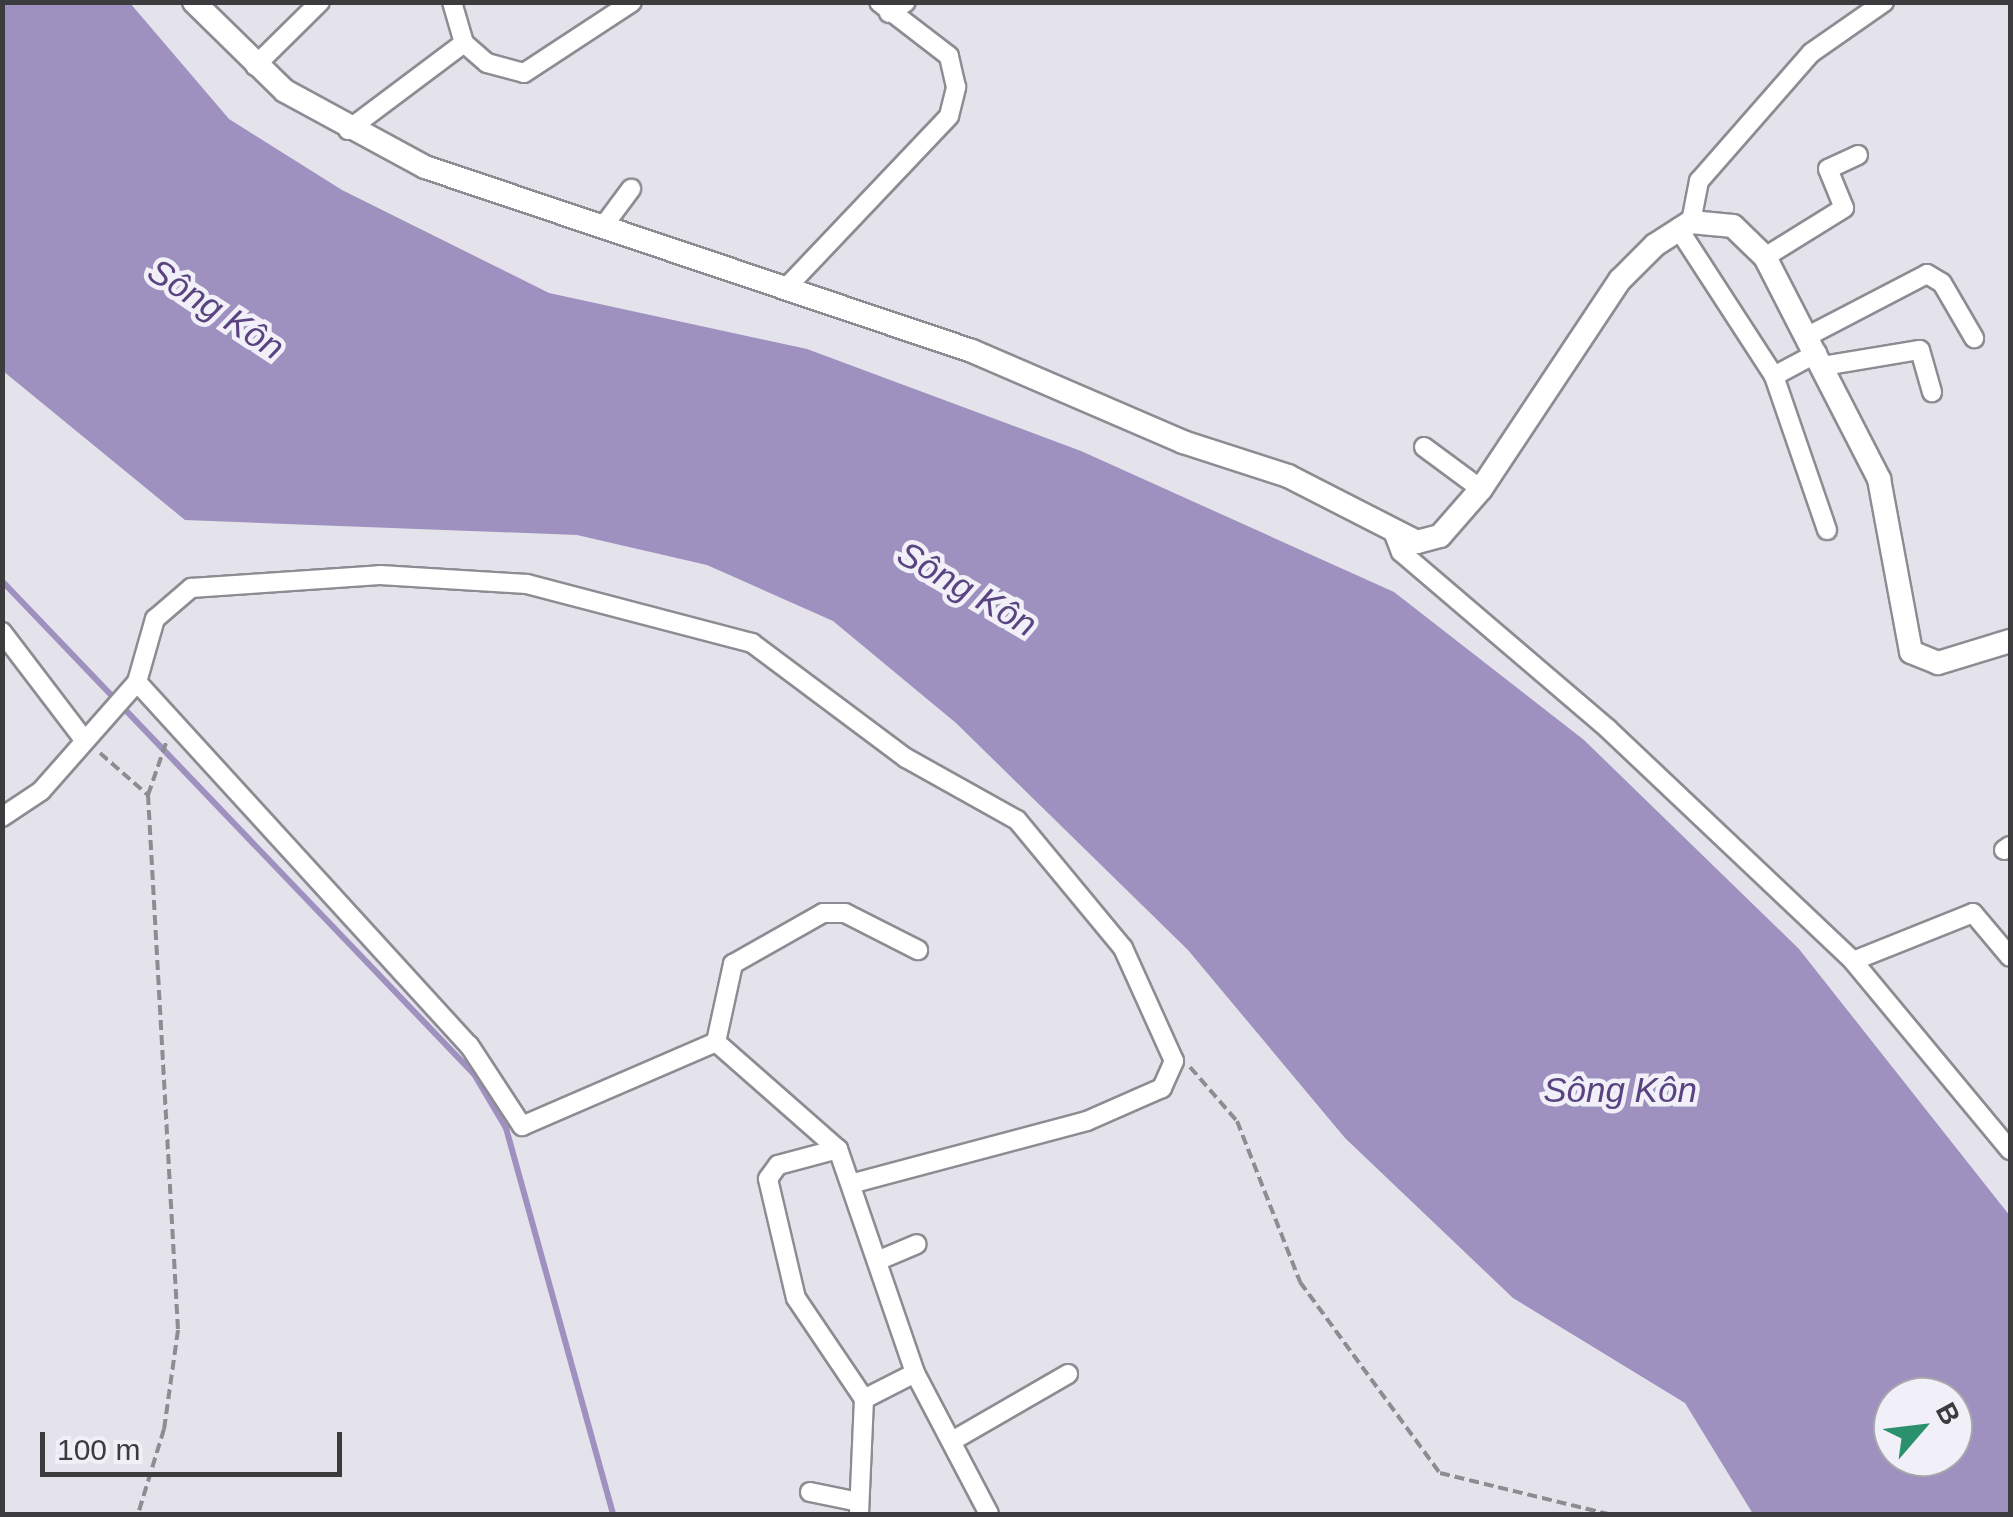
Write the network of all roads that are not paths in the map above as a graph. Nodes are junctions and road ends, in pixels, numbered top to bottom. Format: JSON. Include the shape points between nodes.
{"nodes":[{"id":1,"x":194,"y":2,"type":"edge"},
{"id":2,"x":320,"y":2,"type":"edge"},
{"id":3,"x":452,"y":2,"type":"edge"},
{"id":4,"x":632,"y":2,"type":"edge"},
{"id":5,"x":906,"y":2,"type":"edge"},
{"id":6,"x":1884,"y":2,"type":"edge"},
{"id":7,"x":884,"y":8,"type":"edge"},
{"id":8,"x":464,"y":43,"type":"junction"},
{"id":9,"x":256,"y":66,"type":"junction"},
{"id":10,"x":348,"y":130,"type":"junction"},
{"id":11,"x":1858,"y":155,"type":"dead end"},
{"id":12,"x":631,"y":189,"type":"dead end"},
{"id":13,"x":1685,"y":225,"type":"junction"},
{"id":14,"x":602,"y":228,"type":"junction"},
{"id":15,"x":1765,"y":257,"type":"junction"},
{"id":16,"x":786,"y":288,"type":"junction"},
{"id":17,"x":1974,"y":338,"type":"dead end"},
{"id":18,"x":1816,"y":352,"type":"junction"},
{"id":19,"x":1774,"y":376,"type":"junction"},
{"id":20,"x":1932,"y":392,"type":"dead end"},
{"id":21,"x":1424,"y":447,"type":"dead end"},
{"id":22,"x":1482,"y":489,"type":"junction"},
{"id":23,"x":1392,"y":530,"type":"junction"},
{"id":24,"x":1827,"y":530,"type":"dead end"},
{"id":25,"x":2,"y":632,"type":"edge"},
{"id":26,"x":2010,"y":641,"type":"edge"},
{"id":27,"x":132,"y":687,"type":"junction"},
{"id":28,"x":82,"y":737,"type":"junction"},
{"id":29,"x":2,"y":817,"type":"edge"},
{"id":30,"x":918,"y":950,"type":"dead end"},
{"id":31,"x":2010,"y":958,"type":"edge"},
{"id":32,"x":1853,"y":961,"type":"junction"},
{"id":33,"x":716,"y":1042,"type":"junction"},
{"id":34,"x":838,"y":1149,"type":"junction"},
{"id":35,"x":2010,"y":1150,"type":"edge"},
{"id":36,"x":854,"y":1183,"type":"junction"},
{"id":37,"x":917,"y":1244,"type":"dead end"},
{"id":38,"x":877,"y":1261,"type":"junction"},
{"id":39,"x":915,"y":1373,"type":"junction"},
{"id":40,"x":1068,"y":1374,"type":"dead end"},
{"id":41,"x":864,"y":1399,"type":"junction"},
{"id":42,"x":952,"y":1441,"type":"junction"},
{"id":43,"x":810,"y":1492,"type":"dead end"},
{"id":44,"x":859,"y":1508,"type":"edge"},
{"id":45,"x":989,"y":1514,"type":"edge"}],
"edges":[{"from":1,"to":9,"type":"street"},
{"from":2,"to":9,"type":"street"},
{"from":3,"to":8,"type":"street"},
{"from":4,"to":8,"type":"street","via":[[524,72],[487,63]]},
{"from":5,"to":7,"type":"street"},
{"from":6,"to":13,"type":"street","via":[[1811,52],[1700,181]]},
{"from":7,"to":16,"type":"street","via":[[948,56],[956,87],[949,116]]},
{"from":8,"to":10,"type":"street"},
{"from":9,"to":10,"type":"street"},
{"from":10,"to":14,"type":"street","via":[[497,196]]},
{"from":11,"to":15,"type":"street","via":[[1828,169],[1844,208]]},
{"from":12,"to":14,"type":"street"},
{"from":13,"to":15,"type":"street","via":[[1733,226]]},
{"from":13,"to":19,"type":"street"},
{"from":13,"to":22,"type":"street","via":[[1620,280]]},
{"from":14,"to":16,"type":"street"},
{"from":15,"to":18,"type":"street"},
{"from":16,"to":23,"type":"street","via":[[1288,476]]},
{"from":17,"to":18,"type":"street","via":[[1942,283],[1927,274]]},
{"from":18,"to":19,"type":"street"},
{"from":18,"to":20,"type":"street","via":[[1920,350]]},
{"from":18,"to":26,"type":"street","via":[[1887,498],[1911,652],[1938,663]]},
{"from":19,"to":24,"type":"street"},
{"from":21,"to":22,"type":"street"},
{"from":22,"to":23,"type":"street","via":[[1428,543]]},
{"from":23,"to":32,"type":"street","via":[[1401,552],[1608,730]]},
{"from":25,"to":28,"type":"street"},
{"from":27,"to":28,"type":"street"},
{"from":27,"to":33,"type":"street","via":[[469,1046],[522,1126]]},
{"from":27,"to":36,"type":"street","via":[[155,619],[178,593],[380,574],[554,587],[752,643],[906,758],[1017,820],[1123,948],[1174,1062],[1162,1088],[1088,1122]]},
{"from":28,"to":29,"type":"street","via":[[41,790]]},
{"from":30,"to":33,"type":"street","via":[[845,913],[823,913],[733,964]]},
{"from":31,"to":32,"type":"street","via":[[1972,913]]},
{"from":32,"to":35,"type":"street"},
{"from":33,"to":34,"type":"street"},
{"from":34,"to":36,"type":"street"},
{"from":34,"to":41,"type":"street","via":[[778,1165],[768,1179],[796,1298]]},
{"from":36,"to":38,"type":"street"},
{"from":37,"to":38,"type":"street"},
{"from":38,"to":39,"type":"street"},
{"from":39,"to":41,"type":"street"},
{"from":39,"to":42,"type":"street"},
{"from":40,"to":42,"type":"street"},
{"from":41,"to":44,"type":"street"},
{"from":42,"to":45,"type":"street"},
{"from":43,"to":44,"type":"street"}]}
